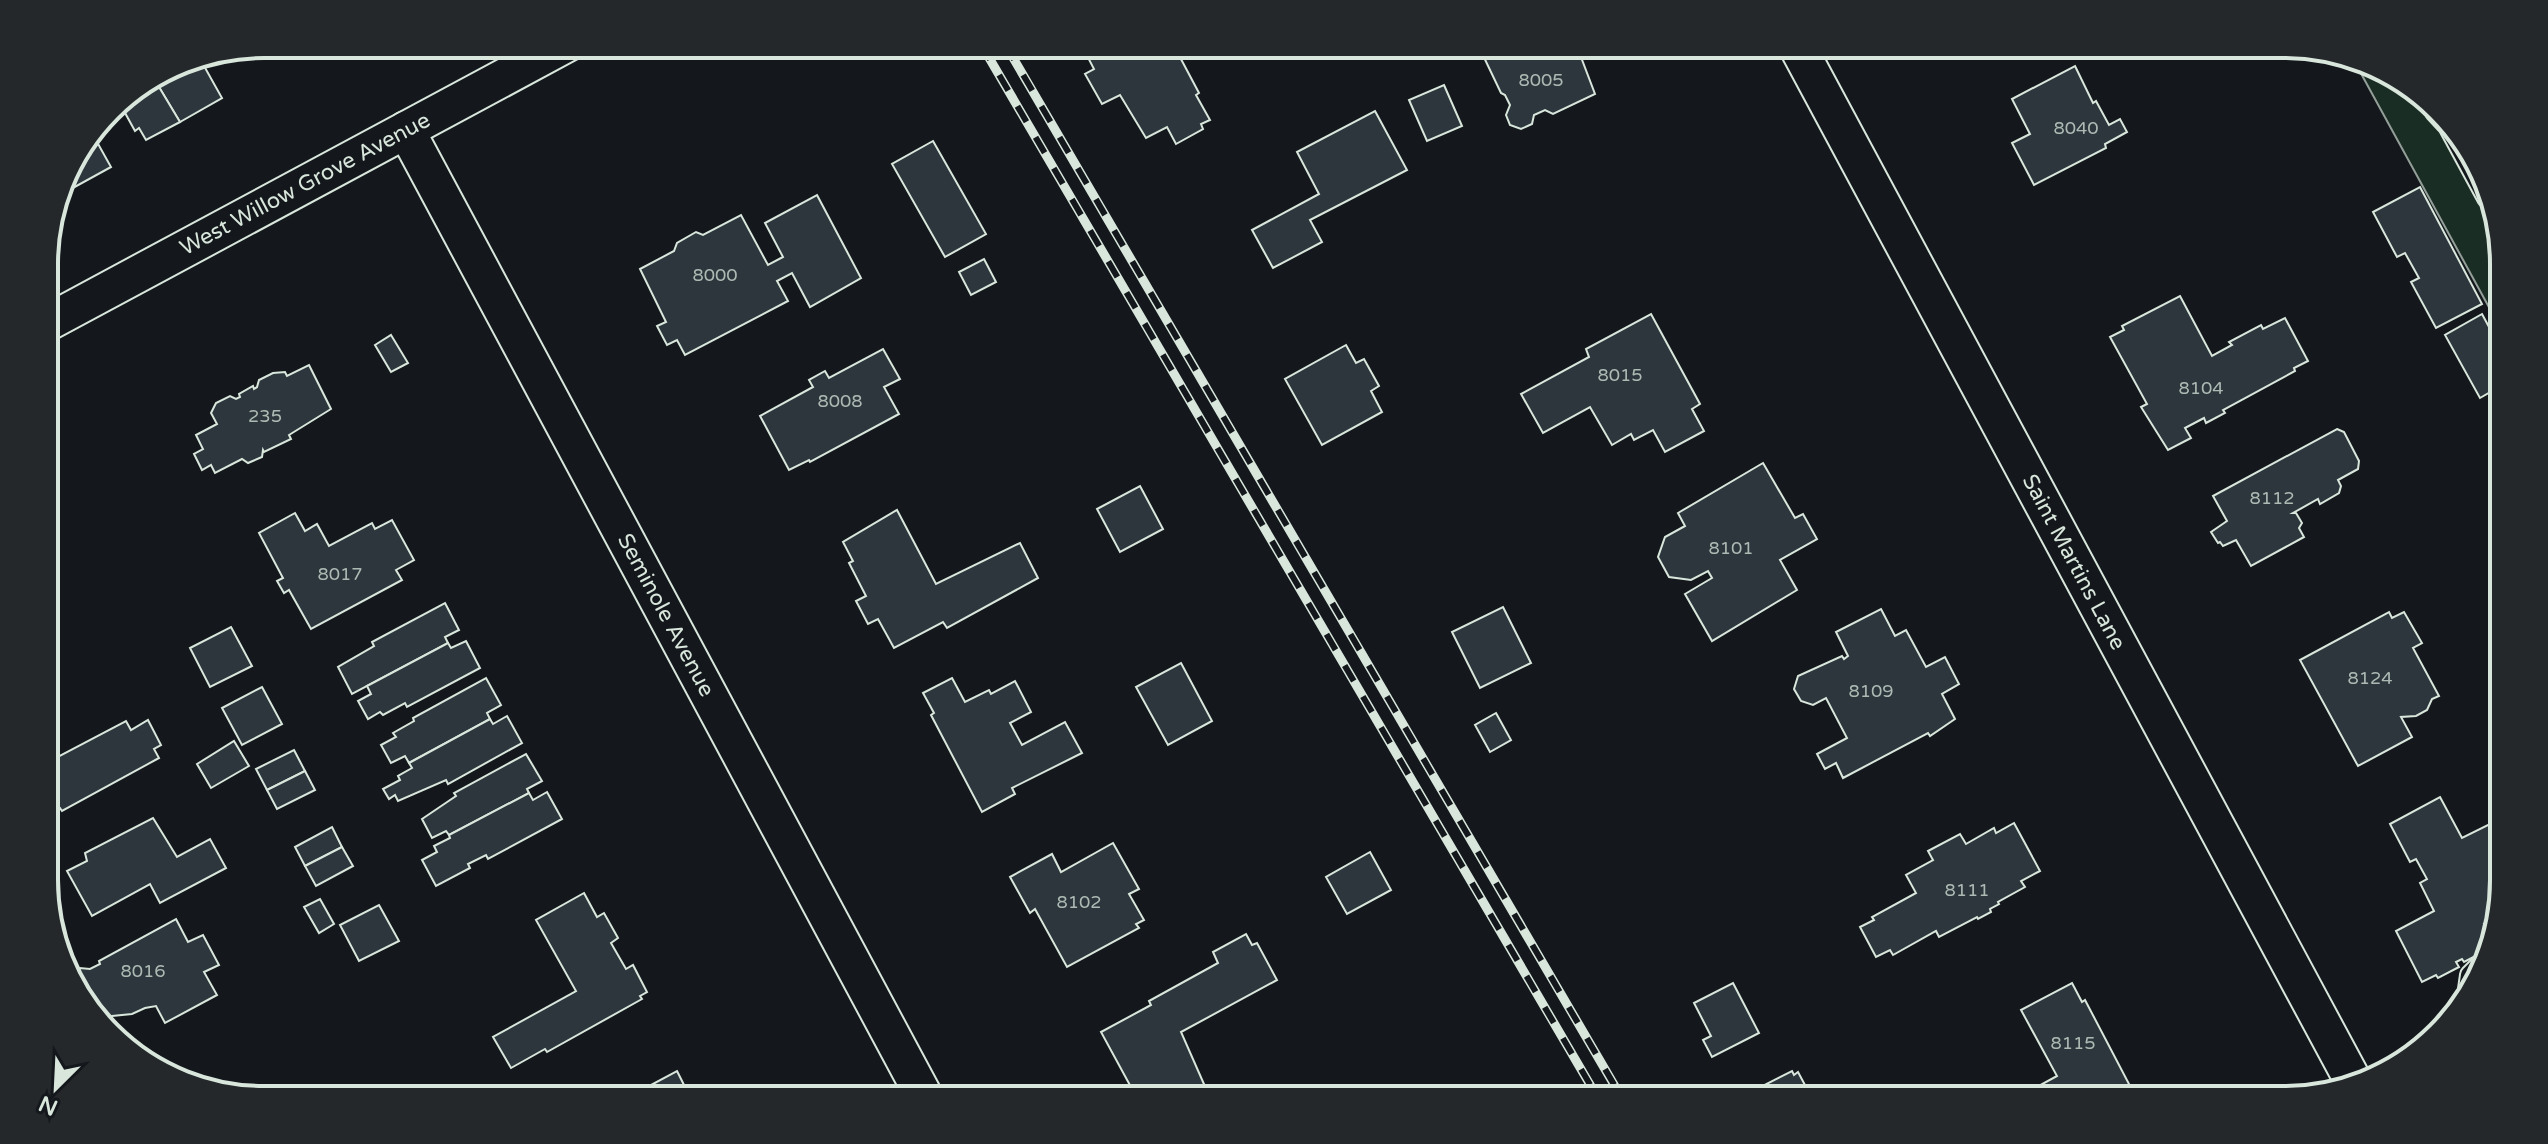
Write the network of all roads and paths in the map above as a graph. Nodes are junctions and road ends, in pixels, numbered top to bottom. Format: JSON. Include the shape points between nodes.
{"nodes":[{"id":1,"x":540,"y":58,"type":"edge"},
{"id":2,"x":1804,"y":58,"type":"edge"},
{"id":3,"x":406,"y":130,"type":"junction"},
{"id":4,"x":58,"y":317,"type":"edge"},
{"id":5,"x":2350,"y":1075,"type":"edge"},
{"id":6,"x":918,"y":1086,"type":"edge"}],
"edges":[{"from":1,"to":3,"type":"street","name":"West Willow Grove Avenue"},
{"from":2,"to":5,"type":"street","name":"Saint Martins Lane"},
{"from":3,"to":4,"type":"street","name":"West Willow Grove Avenue"},
{"from":3,"to":6,"type":"street","name":"Seminole Avenue"}]}
